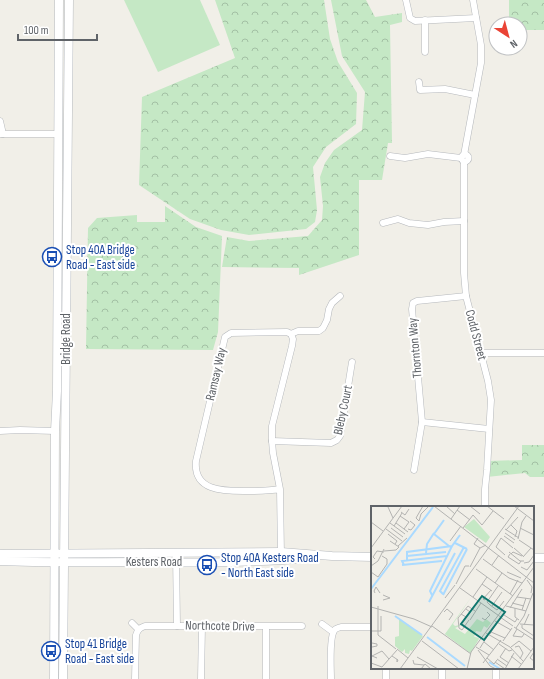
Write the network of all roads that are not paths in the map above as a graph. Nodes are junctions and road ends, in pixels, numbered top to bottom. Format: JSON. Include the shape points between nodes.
{"nodes":[{"id":1,"x":59,"y":0,"type":"edge"},
{"id":2,"x":69,"y":0,"type":"edge"},
{"id":3,"x":406,"y":0,"type":"edge"},
{"id":4,"x":473,"y":0,"type":"edge"},
{"id":5,"x":476,"y":18,"type":"junction"},
{"id":6,"x":425,"y":20,"type":"junction"},
{"id":7,"x":59,"y":48,"type":"junction"},
{"id":8,"x":69,"y":48,"type":"junction"},
{"id":9,"x":425,"y":52,"type":"dead end"},
{"id":10,"x":419,"y":82,"type":"dead end"},
{"id":11,"x":475,"y":95,"type":"junction"},
{"id":12,"x":0,"y":121,"type":"edge"},
{"id":13,"x":1,"y":134,"type":"edge"},
{"id":14,"x":58,"y":134,"type":"junction"},
{"id":15,"x":68,"y":134,"type":"junction"},
{"id":16,"x":390,"y":156,"type":"dead end"},
{"id":17,"x":463,"y":158,"type":"junction"},
{"id":18,"x":464,"y":221,"type":"junction"},
{"id":19,"x":383,"y":223,"type":"dead end"},
{"id":20,"x":67,"y":225,"type":"junction"},
{"id":21,"x":58,"y":226,"type":"junction"},
{"id":22,"x":340,"y":296,"type":"dead end"},
{"id":23,"x":466,"y":296,"type":"junction"},
{"id":24,"x":291,"y":334,"type":"junction"},
{"id":25,"x":481,"y":353,"type":"junction"},
{"id":26,"x":544,"y":353,"type":"edge"},
{"id":27,"x":352,"y":362,"type":"dead end"},
{"id":28,"x":422,"y":422,"type":"junction"},
{"id":29,"x":489,"y":429,"type":"junction"},
{"id":30,"x":0,"y":431,"type":"edge"},
{"id":31,"x":55,"y":431,"type":"junction"},
{"id":32,"x":65,"y":431,"type":"junction"},
{"id":33,"x":272,"y":441,"type":"junction"},
{"id":34,"x":414,"y":470,"type":"dead end"},
{"id":35,"x":280,"y":489,"type":"junction"},
{"id":36,"x":485,"y":506,"type":"edge"},
{"id":37,"x":55,"y":553,"type":"junction"},
{"id":38,"x":64,"y":553,"type":"junction"},
{"id":39,"x":176,"y":553,"type":"junction"},
{"id":40,"x":0,"y":554,"type":"edge"},
{"id":41,"x":281,"y":556,"type":"junction"},
{"id":42,"x":371,"y":557,"type":"edge"},
{"id":43,"x":0,"y":561,"type":"edge"},
{"id":44,"x":55,"y":562,"type":"junction"},
{"id":45,"x":64,"y":562,"type":"junction"},
{"id":46,"x":80,"y":562,"type":"junction"},
{"id":47,"x":177,"y":563,"type":"junction"},
{"id":48,"x":64,"y":577,"type":"junction"},
{"id":49,"x":132,"y":623,"type":"dead end"},
{"id":50,"x":322,"y":624,"type":"dead end"},
{"id":51,"x":177,"y":626,"type":"junction"},
{"id":52,"x":202,"y":626,"type":"junction"},
{"id":53,"x":302,"y":626,"type":"dead end"},
{"id":54,"x":266,"y":627,"type":"junction"},
{"id":55,"x":371,"y":627,"type":"edge"},
{"id":56,"x":138,"y":630,"type":"junction"},
{"id":57,"x":333,"y":632,"type":"junction"},
{"id":58,"x":54,"y":679,"type":"edge"},
{"id":59,"x":62,"y":679,"type":"edge"},
{"id":60,"x":135,"y":679,"type":"edge"},
{"id":61,"x":201,"y":679,"type":"edge"},
{"id":62,"x":266,"y":679,"type":"edge"},
{"id":63,"x":331,"y":679,"type":"edge"}],
"edges":[{"from":1,"to":7,"type":"main road","name":"Bridge Road"},
{"from":2,"to":8,"type":"main road","name":"Bridge Road"},
{"from":3,"to":6,"type":"street","via":[[410,18],[415,21]]},
{"from":4,"to":5,"type":"street","name":"Codd Street"},
{"from":5,"to":6,"type":"street"},
{"from":5,"to":11,"type":"street","name":"Codd Street","via":[[481,62]]},
{"from":6,"to":9,"type":"street"},
{"from":7,"to":8,"type":"main road"},
{"from":7,"to":14,"type":"main road","name":"Bridge Road"},
{"from":8,"to":15,"type":"main road","name":"Bridge Road"},
{"from":10,"to":11,"type":"street","via":[[420,90],[445,89]]},
{"from":11,"to":17,"type":"street","name":"Codd Street"},
{"from":12,"to":13,"type":"street"},
{"from":13,"to":14,"type":"street"},
{"from":14,"to":15,"type":"main road"},
{"from":14,"to":21,"type":"main road","name":"Bridge Road"},
{"from":15,"to":20,"type":"main road","name":"Bridge Road"},
{"from":16,"to":17,"type":"street","via":[[405,158],[428,154]]},
{"from":17,"to":18,"type":"street","name":"Codd Street"},
{"from":18,"to":19,"type":"street","via":[[428,225],[398,220]]},
{"from":18,"to":23,"type":"street","name":"Codd Street"},
{"from":20,"to":21,"type":"main road"},
{"from":20,"to":32,"type":"main road","name":"Bridge Road"},
{"from":21,"to":31,"type":"main road","name":"Bridge Road"},
{"from":22,"to":24,"type":"street","name":"Ramsay Way","via":[[332,302],[323,328],[318,331],[298,331]]},
{"from":23,"to":25,"type":"street","name":"Codd Street"},
{"from":23,"to":28,"type":"street","name":"Thornton Way","via":[[413,303]]},
{"from":24,"to":33,"type":"street","via":[[292,346],[272,426]]},
{"from":24,"to":35,"type":"street","name":"Ramsay Way","via":[[231,333],[225,337],[195,467],[198,477],[216,489]]},
{"from":25,"to":26,"type":"street"},
{"from":25,"to":29,"type":"street","name":"Codd Street","via":[[490,400]]},
{"from":27,"to":33,"type":"street","name":"Bleby Court","via":[[340,436],[337,440],[331,443]]},
{"from":28,"to":29,"type":"street"},
{"from":28,"to":34,"type":"street","name":"Thornton Way"},
{"from":29,"to":36,"type":"street","name":"Codd Street"},
{"from":30,"to":31,"type":"street"},
{"from":31,"to":32,"type":"main road"},
{"from":31,"to":37,"type":"main road","name":"Bridge Road"},
{"from":32,"to":38,"type":"main road","name":"Bridge Road"},
{"from":33,"to":35,"type":"street"},
{"from":35,"to":41,"type":"street"},
{"from":37,"to":38,"type":"main road","name":"Kesters Road"},
{"from":37,"to":40,"type":"main road","name":"Kesters Road"},
{"from":37,"to":44,"type":"main road","name":"Bridge Road"},
{"from":38,"to":39,"type":"main road","name":"Kesters Road"},
{"from":38,"to":45,"type":"main road","name":"Bridge Road"},
{"from":39,"to":41,"type":"main road","name":"Kesters Road"},
{"from":39,"to":47,"type":"street"},
{"from":41,"to":42,"type":"main road","name":"Kesters Road"},
{"from":41,"to":47,"type":"main road","name":"Kesters Road"},
{"from":43,"to":44,"type":"main road","name":"Kesters Road"},
{"from":44,"to":45,"type":"main road","name":"Kesters Road"},
{"from":44,"to":58,"type":"main road","name":"Bridge Road"},
{"from":45,"to":46,"type":"main road","name":"Kesters Road"},
{"from":45,"to":48,"type":"main road","name":"Bridge Road"},
{"from":46,"to":47,"type":"main road","name":"Kesters Road"},
{"from":46,"to":48,"type":"main road"},
{"from":47,"to":51,"type":"street"},
{"from":48,"to":59,"type":"main road","name":"Bridge Road"},
{"from":49,"to":56,"type":"street"},
{"from":50,"to":57,"type":"street"},
{"from":51,"to":52,"type":"street","name":"Northcote Drive"},
{"from":51,"to":56,"type":"street","name":"Northcote Drive","via":[[145,626]]},
{"from":52,"to":54,"type":"street","name":"Northcote Drive"},
{"from":52,"to":61,"type":"street"},
{"from":53,"to":54,"type":"street","name":"Northcote Drive"},
{"from":54,"to":62,"type":"street"},
{"from":55,"to":57,"type":"street","via":[[341,627]]},
{"from":56,"to":60,"type":"street"},
{"from":57,"to":63,"type":"street"}]}
